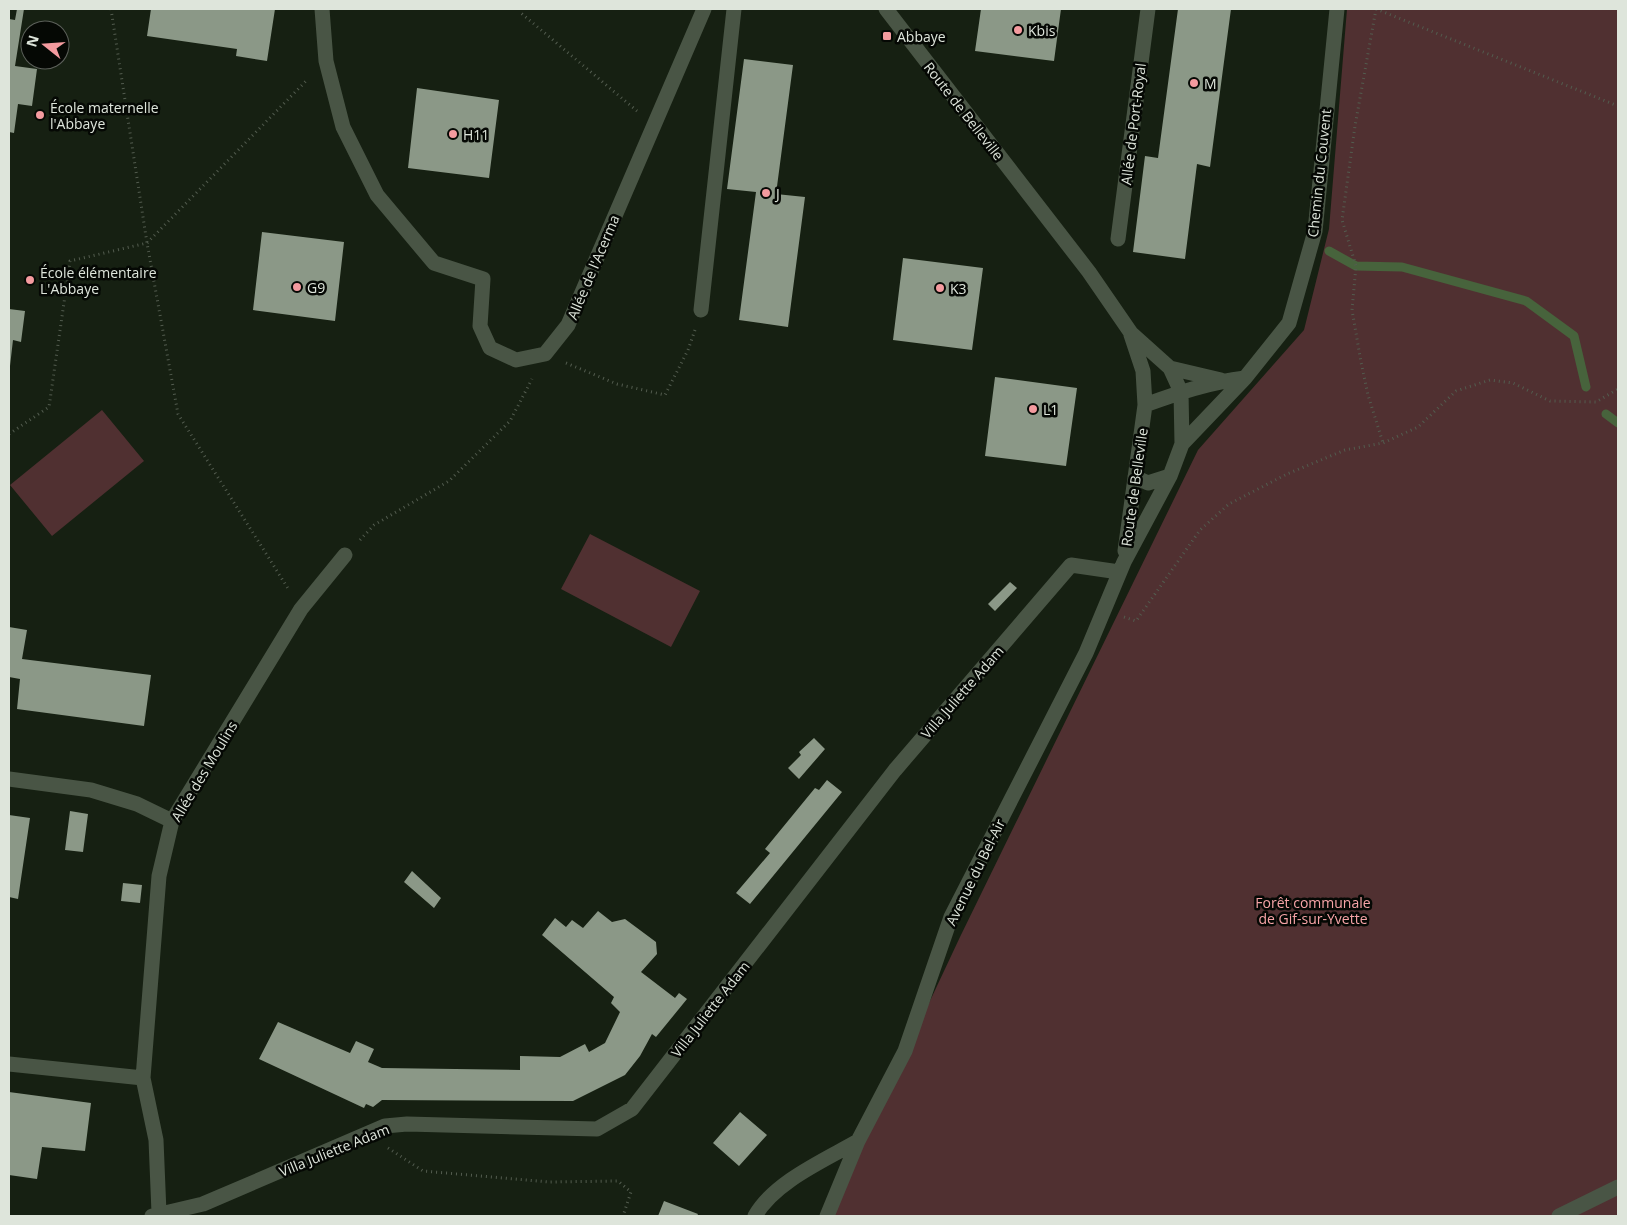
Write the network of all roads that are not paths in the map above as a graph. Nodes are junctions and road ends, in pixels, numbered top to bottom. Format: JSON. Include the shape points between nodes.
{"nodes":[{"id":1,"x":322,"y":9,"type":"edge"},
{"id":2,"x":704,"y":9,"type":"edge"},
{"id":3,"x":734,"y":9,"type":"edge"},
{"id":4,"x":886,"y":9,"type":"edge"},
{"id":5,"x":1148,"y":9,"type":"edge"},
{"id":6,"x":1337,"y":9,"type":"edge"},
{"id":7,"x":1118,"y":239,"type":"dead end"},
{"id":8,"x":701,"y":310,"type":"road end"},
{"id":9,"x":1131,"y":333,"type":"junction"},
{"id":10,"x":1170,"y":368,"type":"junction"},
{"id":11,"x":1245,"y":378,"type":"junction"},
{"id":12,"x":1222,"y":380,"type":"junction"},
{"id":13,"x":1181,"y":392,"type":"junction"},
{"id":14,"x":1145,"y":405,"type":"junction"},
{"id":15,"x":1182,"y":444,"type":"junction"},
{"id":16,"x":1170,"y":476,"type":"junction"},
{"id":17,"x":1135,"y":477,"type":"junction"},
{"id":18,"x":345,"y":555,"type":"road end"},
{"id":19,"x":1122,"y":567,"type":"junction"},
{"id":20,"x":9,"y":779,"type":"edge"},
{"id":21,"x":172,"y":821,"type":"junction"},
{"id":22,"x":9,"y":1064,"type":"edge"},
{"id":23,"x":142,"y":1078,"type":"junction"},
{"id":24,"x":858,"y":1141,"type":"junction"},
{"id":25,"x":1618,"y":1187,"type":"edge"},
{"id":26,"x":156,"y":1214,"type":"edge"},
{"id":27,"x":755,"y":1216,"type":"edge"},
{"id":28,"x":827,"y":1216,"type":"edge"},
{"id":29,"x":1559,"y":1216,"type":"edge"}],
"edges":[{"from":1,"to":2,"type":"street","name":"Allée de l'Acerma","via":[[326,61],[343,127],[377,195],[434,263],[483,279],[480,326],[490,348],[516,360],[545,354],[568,325]]},
{"from":3,"to":8,"type":"street"},
{"from":4,"to":9,"type":"street","name":"Route de Belleville","via":[[1089,272]]},
{"from":5,"to":7,"type":"street","name":"Allée de Port-Royal"},
{"from":6,"to":11,"type":"street","name":"Chemin du Couvent","via":[[1315,231],[1289,322]]},
{"from":9,"to":10,"type":"street","name":"Route de Belleville"},
{"from":9,"to":14,"type":"street","name":"Route de Belleville","via":[[1143,371]]},
{"from":10,"to":12,"type":"street"},
{"from":10,"to":13,"type":"street","name":"Route de Belleville"},
{"from":11,"to":12,"type":"street"},
{"from":11,"to":15,"type":"street","name":"Chemin du Couvent"},
{"from":12,"to":13,"type":"street"},
{"from":13,"to":14,"type":"street"},
{"from":13,"to":15,"type":"street","name":"Route de Belleville"},
{"from":14,"to":17,"type":"street","name":"Route de Belleville"},
{"from":15,"to":16,"type":"street","name":"Route de Belleville"},
{"from":16,"to":17,"type":"street","via":[[1148,483]]},
{"from":16,"to":19,"type":"street","name":"Route de Belleville"},
{"from":17,"to":19,"type":"street","name":"Route de Belleville"},
{"from":18,"to":21,"type":"street","name":"Allée des Moulins","via":[[301,609]]},
{"from":19,"to":24,"type":"street","name":"Avenue du Bel-Air","via":[[1086,653],[951,917],[905,1051]]},
{"from":19,"to":26,"type":"street","name":"Villa Juliette Adam","via":[[1071,565],[895,770],[632,1109],[597,1129],[385,1126],[203,1204]]},
{"from":20,"to":21,"type":"street","via":[[91,790],[137,804]]},
{"from":21,"to":23,"type":"street","name":"Allée des Moulins","via":[[159,876]]},
{"from":22,"to":23,"type":"street"},
{"from":23,"to":26,"type":"street","name":"Allée des Moulins","via":[[156,1140]]},
{"from":24,"to":27,"type":"street","via":[[787,1182]]},
{"from":24,"to":28,"type":"street","name":"Avenue du Bel-Air"},
{"from":25,"to":29,"type":"street"}]}
